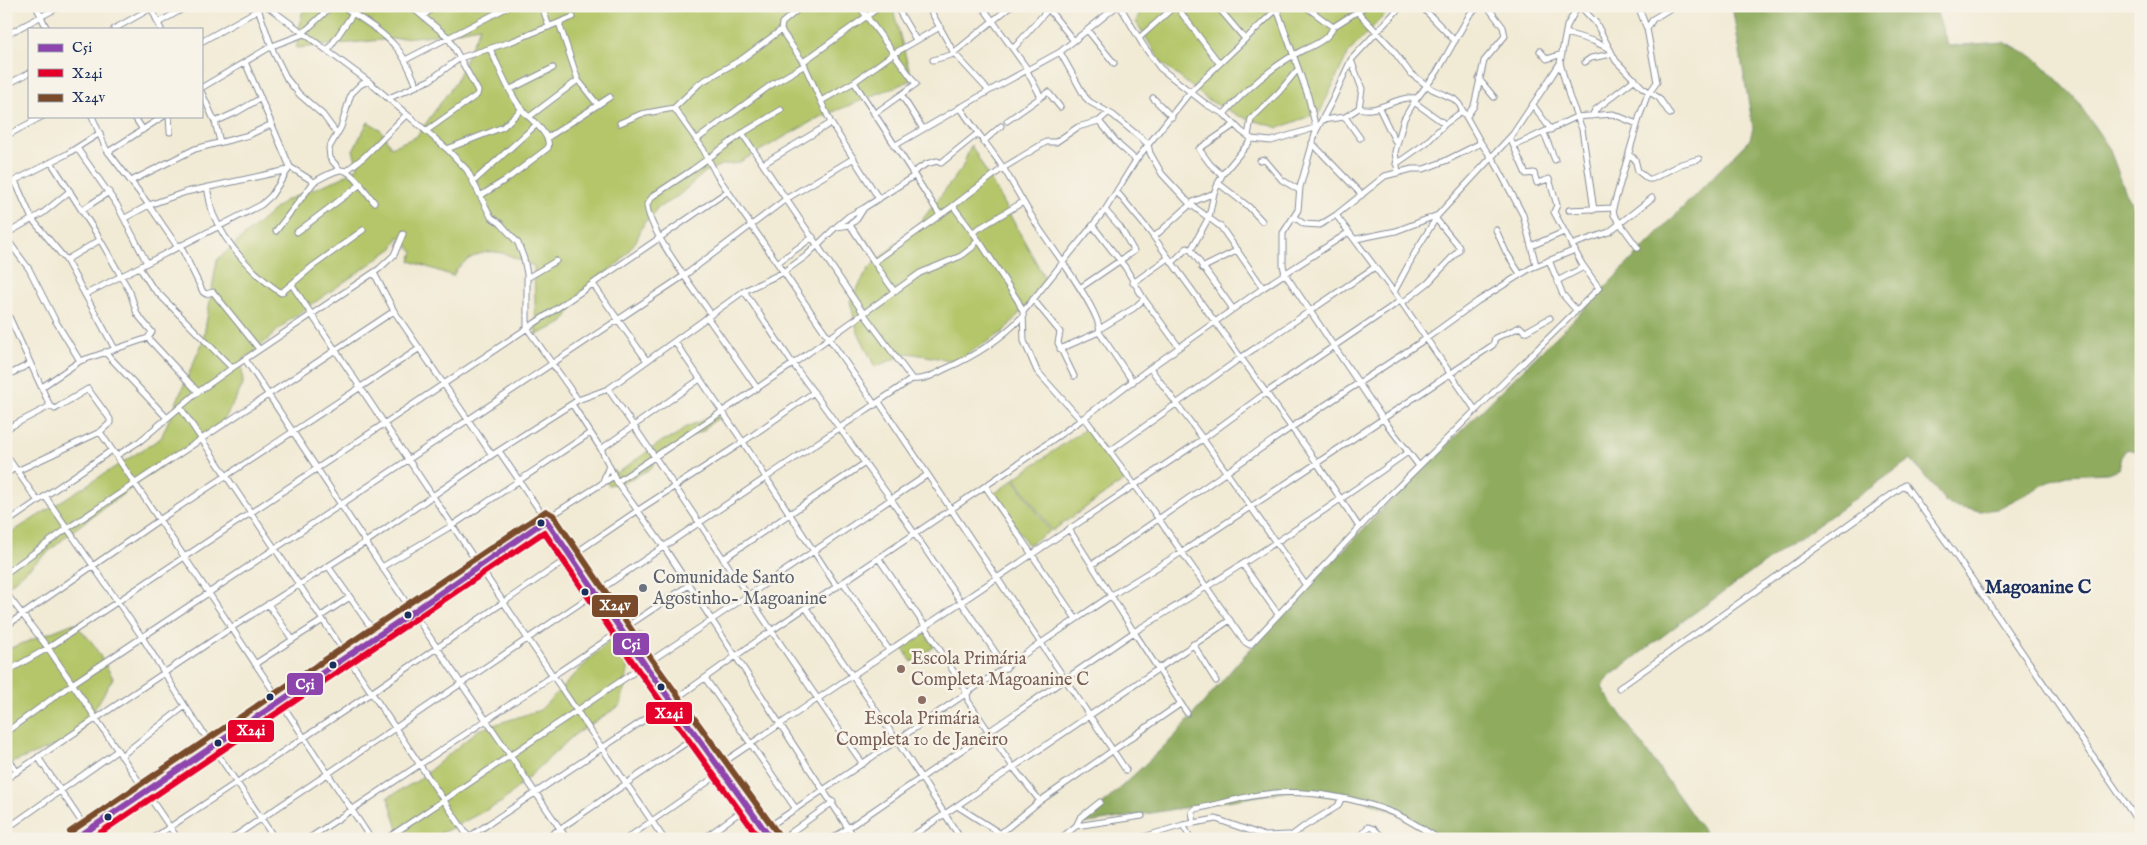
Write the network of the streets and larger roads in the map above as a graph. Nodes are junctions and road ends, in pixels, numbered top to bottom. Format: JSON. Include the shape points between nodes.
{"nodes":[{"id":1,"x":36,"y":6,"type":"edge"},
{"id":2,"x":61,"y":6,"type":"edge"},
{"id":3,"x":188,"y":6,"type":"edge"},
{"id":4,"x":267,"y":6,"type":"edge"},
{"id":5,"x":332,"y":6,"type":"edge"},
{"id":6,"x":342,"y":6,"type":"edge"},
{"id":7,"x":358,"y":6,"type":"edge"},
{"id":8,"x":402,"y":6,"type":"edge"},
{"id":9,"x":410,"y":6,"type":"edge"},
{"id":10,"x":435,"y":6,"type":"edge"},
{"id":11,"x":510,"y":6,"type":"edge"},
{"id":12,"x":542,"y":6,"type":"edge"},
{"id":13,"x":802,"y":6,"type":"edge"},
{"id":14,"x":860,"y":6,"type":"edge"},
{"id":15,"x":881,"y":6,"type":"edge"},
{"id":16,"x":896,"y":6,"type":"edge"},
{"id":17,"x":928,"y":6,"type":"edge"},
{"id":18,"x":982,"y":6,"type":"edge"},
{"id":19,"x":1011,"y":6,"type":"edge"},
{"id":20,"x":1119,"y":6,"type":"edge"},
{"id":21,"x":1175,"y":6,"type":"edge"},
{"id":22,"x":1217,"y":6,"type":"edge"},
{"id":23,"x":1305,"y":6,"type":"edge"},
{"id":24,"x":1352,"y":6,"type":"edge"},
{"id":25,"x":1366,"y":6,"type":"edge"},
{"id":26,"x":1401,"y":6,"type":"edge"},
{"id":27,"x":1421,"y":6,"type":"edge"},
{"id":28,"x":1480,"y":6,"type":"edge"},
{"id":29,"x":1487,"y":6,"type":"edge"},
{"id":30,"x":1579,"y":6,"type":"edge"},
{"id":31,"x":1638,"y":6,"type":"edge"},
{"id":32,"x":1674,"y":6,"type":"edge"},
{"id":33,"x":1048,"y":7,"type":"edge"},
{"id":34,"x":154,"y":8,"type":"edge"},
{"id":35,"x":257,"y":8,"type":"edge"},
{"id":36,"x":1278,"y":8,"type":"edge"},
{"id":37,"x":1357,"y":12,"type":"junction"},
{"id":38,"x":353,"y":13,"type":"junction"},
{"id":39,"x":867,"y":15,"type":"junction"},
{"id":40,"x":423,"y":16,"type":"junction"},
{"id":41,"x":41,"y":17,"type":"junction"},
{"id":42,"x":573,"y":17,"type":"dead end"},
{"id":43,"x":993,"y":20,"type":"junction"},
{"id":44,"x":559,"y":24,"type":"junction"},
{"id":45,"x":160,"y":26,"type":"edge"},
{"id":46,"x":549,"y":27,"type":"junction"},
{"id":47,"x":940,"y":27,"type":"junction"},
{"id":48,"x":1333,"y":27,"type":"junction"},
{"id":49,"x":46,"y":28,"type":"edge"},
{"id":50,"x":116,"y":28,"type":"edge"},
{"id":51,"x":1647,"y":29,"type":"junction"},
{"id":52,"x":780,"y":30,"type":"junction"},
{"id":53,"x":1088,"y":31,"type":"junction"},
{"id":54,"x":304,"y":33,"type":"junction"},
{"id":55,"x":1377,"y":33,"type":"junction"},
{"id":56,"x":1566,"y":33,"type":"junction"},
{"id":57,"x":6,"y":35,"type":"edge"},
{"id":58,"x":448,"y":37,"type":"junction"},
{"id":59,"x":1139,"y":38,"type":"junction"},
{"id":60,"x":1245,"y":39,"type":"junction"},
{"id":61,"x":916,"y":40,"type":"junction"},
{"id":62,"x":202,"y":41,"type":"edge"},
{"id":63,"x":1074,"y":41,"type":"junction"},
{"id":64,"x":1455,"y":41,"type":"junction"},
{"id":65,"x":272,"y":46,"type":"junction"},
{"id":66,"x":490,"y":49,"type":"junction"},
{"id":67,"x":1013,"y":49,"type":"junction"},
{"id":68,"x":328,"y":50,"type":"junction"},
{"id":69,"x":1540,"y":51,"type":"dead end"},
{"id":70,"x":1060,"y":52,"type":"junction"},
{"id":71,"x":1611,"y":52,"type":"junction"},
{"id":72,"x":954,"y":53,"type":"junction"},
{"id":73,"x":893,"y":54,"type":"junction"},
{"id":74,"x":1562,"y":54,"type":"junction"},
{"id":75,"x":1292,"y":56,"type":"junction"},
{"id":76,"x":460,"y":58,"type":"junction"},
{"id":77,"x":405,"y":60,"type":"junction"},
{"id":78,"x":933,"y":60,"type":"dead end"},
{"id":79,"x":1351,"y":60,"type":"junction"},
{"id":80,"x":246,"y":62,"type":"junction"},
{"id":81,"x":1585,"y":62,"type":"dead end"},
{"id":82,"x":804,"y":63,"type":"junction"},
{"id":83,"x":1114,"y":63,"type":"dead end"},
{"id":84,"x":1219,"y":63,"type":"junction"},
{"id":85,"x":1560,"y":63,"type":"junction"},
{"id":86,"x":553,"y":68,"type":"dead end"},
{"id":87,"x":1298,"y":69,"type":"junction"},
{"id":88,"x":1028,"y":70,"type":"junction"},
{"id":89,"x":28,"y":74,"type":"edge"},
{"id":90,"x":1479,"y":79,"type":"junction"},
{"id":91,"x":368,"y":80,"type":"junction"},
{"id":92,"x":578,"y":80,"type":"junction"},
{"id":93,"x":1636,"y":80,"type":"junction"},
{"id":94,"x":854,"y":82,"type":"junction"},
{"id":95,"x":6,"y":85,"type":"edge"},
{"id":96,"x":417,"y":86,"type":"junction"},
{"id":97,"x":1427,"y":86,"type":"junction"},
{"id":98,"x":511,"y":88,"type":"junction"},
{"id":99,"x":202,"y":89,"type":"edge"},
{"id":100,"x":989,"y":91,"type":"junction"},
{"id":101,"x":202,"y":92,"type":"edge"},
{"id":102,"x":1190,"y":92,"type":"junction"},
{"id":103,"x":1650,"y":92,"type":"junction"},
{"id":104,"x":902,"y":96,"type":"junction"},
{"id":105,"x":1041,"y":96,"type":"junction"},
{"id":106,"x":610,"y":97,"type":"dead end"},
{"id":107,"x":1494,"y":97,"type":"dead end"},
{"id":108,"x":261,"y":98,"type":"junction"},
{"id":109,"x":389,"y":98,"type":"junction"},
{"id":110,"x":1153,"y":98,"type":"dead end"},
{"id":111,"x":1415,"y":100,"type":"junction"},
{"id":112,"x":821,"y":101,"type":"junction"},
{"id":113,"x":598,"y":105,"type":"junction"},
{"id":114,"x":1533,"y":105,"type":"junction"},
{"id":115,"x":960,"y":107,"type":"junction"},
{"id":116,"x":1060,"y":107,"type":"dead end"},
{"id":117,"x":674,"y":108,"type":"junction"},
{"id":118,"x":1359,"y":108,"type":"junction"},
{"id":119,"x":1379,"y":108,"type":"junction"},
{"id":120,"x":522,"y":109,"type":"junction"},
{"id":121,"x":781,"y":110,"type":"dead end"},
{"id":122,"x":1463,"y":111,"type":"junction"},
{"id":123,"x":1108,"y":113,"type":"junction"},
{"id":124,"x":874,"y":114,"type":"junction"},
{"id":125,"x":1224,"y":114,"type":"junction"},
{"id":126,"x":1670,"y":114,"type":"dead end"},
{"id":127,"x":406,"y":115,"type":"junction"},
{"id":128,"x":1467,"y":116,"type":"junction"},
{"id":129,"x":1592,"y":116,"type":"junction"},
{"id":130,"x":529,"y":117,"type":"junction"},
{"id":131,"x":1172,"y":117,"type":"junction"},
{"id":132,"x":1346,"y":117,"type":"junction"},
{"id":133,"x":1576,"y":117,"type":"junction"},
{"id":134,"x":39,"y":118,"type":"edge"},
{"id":135,"x":93,"y":118,"type":"edge"},
{"id":136,"x":135,"y":118,"type":"edge"},
{"id":137,"x":161,"y":118,"type":"edge"},
{"id":138,"x":169,"y":118,"type":"edge"},
{"id":139,"x":1322,"y":120,"type":"junction"},
{"id":140,"x":1007,"y":121,"type":"dead end"},
{"id":141,"x":1099,"y":121,"type":"junction"},
{"id":142,"x":214,"y":122,"type":"junction"},
{"id":143,"x":620,"y":123,"type":"dead end"},
{"id":144,"x":831,"y":123,"type":"junction"},
{"id":145,"x":272,"y":124,"type":"junction"},
{"id":146,"x":1445,"y":124,"type":"junction"},
{"id":147,"x":1637,"y":124,"type":"junction"},
{"id":148,"x":536,"y":125,"type":"junction"},
{"id":149,"x":1234,"y":125,"type":"junction"},
{"id":150,"x":1001,"y":126,"type":"dead end"},
{"id":151,"x":1317,"y":127,"type":"junction"},
{"id":152,"x":923,"y":129,"type":"junction"},
{"id":153,"x":143,"y":130,"type":"junction"},
{"id":154,"x":1551,"y":130,"type":"junction"},
{"id":155,"x":426,"y":131,"type":"junction"},
{"id":156,"x":170,"y":132,"type":"dead end"},
{"id":157,"x":100,"y":133,"type":"junction"},
{"id":158,"x":742,"y":133,"type":"junction"},
{"id":159,"x":338,"y":134,"type":"junction"},
{"id":160,"x":977,"y":134,"type":"junction"},
{"id":161,"x":1544,"y":134,"type":"junction"},
{"id":162,"x":6,"y":136,"type":"edge"},
{"id":163,"x":547,"y":138,"type":"junction"},
{"id":164,"x":1250,"y":138,"type":"junction"},
{"id":165,"x":1360,"y":138,"type":"dead end"},
{"id":166,"x":1510,"y":138,"type":"junction"},
{"id":167,"x":696,"y":140,"type":"junction"},
{"id":168,"x":220,"y":142,"type":"junction"},
{"id":169,"x":983,"y":142,"type":"junction"},
{"id":170,"x":1312,"y":143,"type":"junction"},
{"id":171,"x":1481,"y":143,"type":"junction"},
{"id":172,"x":1148,"y":144,"type":"junction"},
{"id":173,"x":1397,"y":145,"type":"junction"},
{"id":174,"x":894,"y":146,"type":"junction"},
{"id":175,"x":1514,"y":146,"type":"junction"},
{"id":176,"x":77,"y":148,"type":"junction"},
{"id":177,"x":447,"y":149,"type":"junction"},
{"id":178,"x":108,"y":152,"type":"junction"},
{"id":179,"x":1629,"y":155,"type":"junction"},
{"id":180,"x":1492,"y":157,"type":"junction"},
{"id":181,"x":854,"y":158,"type":"junction"},
{"id":182,"x":708,"y":159,"type":"junction"},
{"id":183,"x":1699,"y":159,"type":"dead end"},
{"id":184,"x":1136,"y":160,"type":"junction"},
{"id":185,"x":1555,"y":160,"type":"dead end"},
{"id":186,"x":1260,"y":161,"type":"dead end"},
{"id":187,"x":51,"y":162,"type":"junction"},
{"id":188,"x":763,"y":164,"type":"junction"},
{"id":189,"x":1396,"y":164,"type":"junction"},
{"id":190,"x":1003,"y":168,"type":"junction"},
{"id":191,"x":289,"y":169,"type":"junction"},
{"id":192,"x":343,"y":170,"type":"junction"},
{"id":193,"x":1398,"y":172,"type":"junction"},
{"id":194,"x":913,"y":174,"type":"junction"},
{"id":195,"x":1222,"y":175,"type":"junction"},
{"id":196,"x":15,"y":181,"type":"junction"},
{"id":197,"x":131,"y":181,"type":"junction"},
{"id":198,"x":474,"y":181,"type":"junction"},
{"id":199,"x":314,"y":182,"type":"junction"},
{"id":200,"x":361,"y":184,"type":"junction"},
{"id":201,"x":1218,"y":184,"type":"junction"},
{"id":202,"x":6,"y":185,"type":"edge"},
{"id":203,"x":207,"y":187,"type":"junction"},
{"id":204,"x":1300,"y":190,"type":"junction"},
{"id":205,"x":70,"y":191,"type":"junction"},
{"id":206,"x":728,"y":191,"type":"junction"},
{"id":207,"x":109,"y":192,"type":"junction"},
{"id":208,"x":1117,"y":192,"type":"junction"},
{"id":209,"x":1214,"y":193,"type":"junction"},
{"id":210,"x":1362,"y":194,"type":"junction"},
{"id":211,"x":480,"y":196,"type":"junction"},
{"id":212,"x":879,"y":198,"type":"junction"},
{"id":213,"x":1652,"y":198,"type":"dead end"},
{"id":214,"x":786,"y":199,"type":"junction"},
{"id":215,"x":374,"y":202,"type":"dead end"},
{"id":216,"x":1023,"y":202,"type":"junction"},
{"id":217,"x":1190,"y":204,"type":"junction"},
{"id":218,"x":149,"y":206,"type":"junction"},
{"id":219,"x":953,"y":206,"type":"junction"},
{"id":220,"x":864,"y":208,"type":"junction"},
{"id":221,"x":1613,"y":208,"type":"junction"},
{"id":222,"x":82,"y":210,"type":"junction"},
{"id":223,"x":1105,"y":210,"type":"junction"},
{"id":224,"x":1569,"y":210,"type":"dead end"},
{"id":225,"x":1594,"y":210,"type":"junction"},
{"id":226,"x":940,"y":215,"type":"junction"},
{"id":227,"x":1336,"y":215,"type":"junction"},
{"id":228,"x":1209,"y":217,"type":"junction"},
{"id":229,"x":1294,"y":217,"type":"junction"},
{"id":230,"x":1437,"y":217,"type":"junction"},
{"id":231,"x":125,"y":218,"type":"junction"},
{"id":232,"x":32,"y":219,"type":"junction"},
{"id":233,"x":1262,"y":221,"type":"dead end"},
{"id":234,"x":1621,"y":224,"type":"junction"},
{"id":235,"x":850,"y":225,"type":"junction"},
{"id":236,"x":219,"y":226,"type":"junction"},
{"id":237,"x":752,"y":226,"type":"junction"},
{"id":238,"x":1093,"y":226,"type":"junction"},
{"id":239,"x":836,"y":227,"type":"junction"},
{"id":240,"x":363,"y":230,"type":"dead end"},
{"id":241,"x":1496,"y":230,"type":"dead end"},
{"id":242,"x":276,"y":231,"type":"dead end"},
{"id":243,"x":297,"y":232,"type":"dead end"},
{"id":244,"x":973,"y":232,"type":"junction"},
{"id":245,"x":1349,"y":232,"type":"junction"},
{"id":246,"x":1564,"y":232,"type":"junction"},
{"id":247,"x":6,"y":234,"type":"edge"},
{"id":248,"x":402,"y":234,"type":"dead end"},
{"id":249,"x":813,"y":237,"type":"junction"},
{"id":250,"x":1154,"y":237,"type":"junction"},
{"id":251,"x":6,"y":238,"type":"edge"},
{"id":252,"x":660,"y":239,"type":"junction"},
{"id":253,"x":978,"y":239,"type":"junction"},
{"id":254,"x":1356,"y":239,"type":"junction"},
{"id":255,"x":100,"y":240,"type":"junction"},
{"id":256,"x":178,"y":245,"type":"junction"},
{"id":257,"x":819,"y":245,"type":"junction"},
{"id":258,"x":982,"y":245,"type":"junction"},
{"id":259,"x":1531,"y":246,"type":"junction"},
{"id":260,"x":973,"y":247,"type":"junction"},
{"id":261,"x":1573,"y":247,"type":"junction"},
{"id":262,"x":1638,"y":248,"type":"dead end"},
{"id":263,"x":1191,"y":250,"type":"junction"},
{"id":264,"x":1238,"y":250,"type":"junction"},
{"id":265,"x":1168,"y":258,"type":"junction"},
{"id":266,"x":66,"y":260,"type":"junction"},
{"id":267,"x":1549,"y":260,"type":"junction"},
{"id":268,"x":556,"y":261,"type":"dead end"},
{"id":269,"x":1120,"y":261,"type":"junction"},
{"id":270,"x":874,"y":262,"type":"junction"},
{"id":271,"x":1062,"y":262,"type":"junction"},
{"id":272,"x":148,"y":263,"type":"junction"},
{"id":273,"x":777,"y":263,"type":"junction"},
{"id":274,"x":1172,"y":263,"type":"junction"},
{"id":275,"x":1536,"y":265,"type":"junction"},
{"id":276,"x":139,"y":267,"type":"junction"},
{"id":277,"x":1375,"y":267,"type":"junction"},
{"id":278,"x":1584,"y":267,"type":"junction"},
{"id":279,"x":1202,"y":268,"type":"junction"},
{"id":280,"x":784,"y":272,"type":"junction"},
{"id":281,"x":374,"y":273,"type":"junction"},
{"id":282,"x":1285,"y":274,"type":"junction"},
{"id":283,"x":1520,"y":274,"type":"junction"},
{"id":284,"x":685,"y":275,"type":"junction"},
{"id":285,"x":120,"y":276,"type":"junction"},
{"id":286,"x":527,"y":278,"type":"junction"},
{"id":287,"x":1557,"y":281,"type":"junction"},
{"id":288,"x":1133,"y":283,"type":"junction"},
{"id":289,"x":593,"y":284,"type":"junction"},
{"id":290,"x":292,"y":285,"type":"junction"},
{"id":291,"x":1080,"y":288,"type":"junction"},
{"id":292,"x":1263,"y":288,"type":"junction"},
{"id":293,"x":744,"y":291,"type":"junction"},
{"id":294,"x":894,"y":291,"type":"junction"},
{"id":295,"x":1394,"y":292,"type":"junction"},
{"id":296,"x":86,"y":294,"type":"junction"},
{"id":297,"x":1034,"y":298,"type":"junction"},
{"id":298,"x":1144,"y":300,"type":"junction"},
{"id":299,"x":1401,"y":302,"type":"junction"},
{"id":300,"x":1233,"y":309,"type":"junction"},
{"id":301,"x":6,"y":310,"type":"edge"},
{"id":302,"x":1576,"y":310,"type":"junction"},
{"id":303,"x":394,"y":311,"type":"junction"},
{"id":304,"x":1309,"y":311,"type":"junction"},
{"id":305,"x":864,"y":314,"type":"junction"},
{"id":306,"x":1022,"y":314,"type":"junction"},
{"id":307,"x":311,"y":315,"type":"junction"},
{"id":308,"x":709,"y":316,"type":"junction"},
{"id":309,"x":1550,"y":318,"type":"dead end"},
{"id":310,"x":618,"y":319,"type":"junction"},
{"id":311,"x":1215,"y":322,"type":"junction"},
{"id":312,"x":13,"y":326,"type":"junction"},
{"id":313,"x":527,"y":328,"type":"junction"},
{"id":314,"x":6,"y":329,"type":"edge"},
{"id":315,"x":1100,"y":330,"type":"junction"},
{"id":316,"x":148,"y":338,"type":"junction"},
{"id":317,"x":829,"y":338,"type":"junction"},
{"id":318,"x":1427,"y":338,"type":"junction"},
{"id":319,"x":675,"y":342,"type":"junction"},
{"id":320,"x":1179,"y":347,"type":"junction"},
{"id":321,"x":1334,"y":347,"type":"junction"},
{"id":322,"x":420,"y":348,"type":"junction"},
{"id":323,"x":115,"y":349,"type":"junction"},
{"id":324,"x":259,"y":349,"type":"junction"},
{"id":325,"x":1060,"y":349,"type":"junction"},
{"id":326,"x":336,"y":350,"type":"junction"},
{"id":327,"x":105,"y":352,"type":"junction"},
{"id":328,"x":1242,"y":357,"type":"junction"},
{"id":329,"x":245,"y":359,"type":"junction"},
{"id":330,"x":80,"y":361,"type":"junction"},
{"id":331,"x":647,"y":361,"type":"junction"},
{"id":332,"x":30,"y":364,"type":"junction"},
{"id":333,"x":551,"y":364,"type":"junction"},
{"id":334,"x":792,"y":364,"type":"junction"},
{"id":335,"x":232,"y":368,"type":"junction"},
{"id":336,"x":1150,"y":368,"type":"junction"},
{"id":337,"x":1450,"y":374,"type":"junction"},
{"id":338,"x":6,"y":376,"type":"edge"},
{"id":339,"x":1074,"y":376,"type":"dead end"},
{"id":340,"x":912,"y":379,"type":"junction"},
{"id":341,"x":700,"y":380,"type":"junction"},
{"id":342,"x":1132,"y":382,"type":"junction"},
{"id":343,"x":444,"y":383,"type":"junction"},
{"id":344,"x":1359,"y":383,"type":"junction"},
{"id":345,"x":42,"y":387,"type":"junction"},
{"id":346,"x":360,"y":388,"type":"junction"},
{"id":347,"x":757,"y":388,"type":"junction"},
{"id":348,"x":608,"y":389,"type":"junction"},
{"id":349,"x":198,"y":392,"type":"junction"},
{"id":350,"x":814,"y":392,"type":"junction"},
{"id":351,"x":1267,"y":392,"type":"junction"},
{"id":352,"x":269,"y":395,"type":"junction"},
{"id":353,"x":575,"y":402,"type":"junction"},
{"id":354,"x":877,"y":403,"type":"junction"},
{"id":355,"x":1176,"y":404,"type":"junction"},
{"id":356,"x":50,"y":406,"type":"junction"},
{"id":357,"x":180,"y":407,"type":"junction"},
{"id":358,"x":1476,"y":411,"type":"junction"},
{"id":359,"x":721,"y":412,"type":"junction"},
{"id":360,"x":167,"y":418,"type":"junction"},
{"id":361,"x":1082,"y":419,"type":"junction"},
{"id":362,"x":1383,"y":419,"type":"junction"},
{"id":363,"x":468,"y":420,"type":"junction"},
{"id":364,"x":384,"y":423,"type":"junction"},
{"id":365,"x":634,"y":426,"type":"junction"},
{"id":366,"x":1292,"y":428,"type":"junction"},
{"id":367,"x":6,"y":429,"type":"edge"},
{"id":368,"x":840,"y":429,"type":"junction"},
{"id":369,"x":293,"y":431,"type":"junction"},
{"id":370,"x":100,"y":432,"type":"junction"},
{"id":371,"x":590,"y":433,"type":"junction"},
{"id":372,"x":202,"y":439,"type":"junction"},
{"id":373,"x":1203,"y":439,"type":"junction"},
{"id":374,"x":743,"y":442,"type":"junction"},
{"id":375,"x":601,"y":449,"type":"junction"},
{"id":376,"x":112,"y":450,"type":"junction"},
{"id":377,"x":499,"y":451,"type":"junction"},
{"id":378,"x":1110,"y":451,"type":"junction"},
{"id":379,"x":1408,"y":452,"type":"junction"},
{"id":380,"x":6,"y":455,"type":"edge"},
{"id":381,"x":492,"y":455,"type":"junction"},
{"id":382,"x":116,"y":456,"type":"junction"},
{"id":383,"x":655,"y":456,"type":"junction"},
{"id":384,"x":408,"y":458,"type":"junction"},
{"id":385,"x":865,"y":463,"type":"junction"},
{"id":386,"x":1317,"y":463,"type":"junction"},
{"id":387,"x":609,"y":466,"type":"junction"},
{"id":388,"x":1419,"y":466,"type":"junction"},
{"id":389,"x":318,"y":467,"type":"junction"},
{"id":390,"x":16,"y":470,"type":"junction"},
{"id":391,"x":1226,"y":473,"type":"junction"},
{"id":392,"x":6,"y":474,"type":"edge"},
{"id":393,"x":927,"y":475,"type":"junction"},
{"id":394,"x":226,"y":476,"type":"junction"},
{"id":395,"x":614,"y":476,"type":"junction"},
{"id":396,"x":767,"y":478,"type":"junction"},
{"id":397,"x":519,"y":480,"type":"junction"},
{"id":398,"x":617,"y":482,"type":"junction"},
{"id":399,"x":135,"y":484,"type":"junction"},
{"id":400,"x":602,"y":484,"type":"junction"},
{"id":401,"x":1134,"y":484,"type":"junction"},
{"id":402,"x":676,"y":486,"type":"junction"},
{"id":403,"x":985,"y":486,"type":"junction"},
{"id":404,"x":433,"y":495,"type":"junction"},
{"id":405,"x":45,"y":496,"type":"junction"},
{"id":406,"x":891,"y":499,"type":"junction"},
{"id":407,"x":37,"y":500,"type":"junction"},
{"id":408,"x":1340,"y":500,"type":"junction"},
{"id":409,"x":341,"y":504,"type":"junction"},
{"id":410,"x":1250,"y":506,"type":"junction"},
{"id":411,"x":951,"y":510,"type":"junction"},
{"id":412,"x":637,"y":511,"type":"junction"},
{"id":413,"x":250,"y":512,"type":"junction"},
{"id":414,"x":789,"y":515,"type":"junction"},
{"id":415,"x":1159,"y":519,"type":"junction"},
{"id":416,"x":159,"y":520,"type":"junction"},
{"id":417,"x":546,"y":520,"type":"junction"},
{"id":418,"x":6,"y":523,"type":"edge"},
{"id":419,"x":700,"y":523,"type":"junction"},
{"id":420,"x":453,"y":525,"type":"junction"},
{"id":421,"x":1359,"y":527,"type":"junction"},
{"id":422,"x":68,"y":528,"type":"junction"},
{"id":423,"x":1069,"y":529,"type":"junction"},
{"id":424,"x":915,"y":534,"type":"junction"},
{"id":425,"x":366,"y":542,"type":"junction"},
{"id":426,"x":1275,"y":543,"type":"junction"},
{"id":427,"x":664,"y":547,"type":"junction"},
{"id":428,"x":275,"y":548,"type":"junction"},
{"id":429,"x":814,"y":551,"type":"junction"},
{"id":430,"x":1182,"y":552,"type":"junction"},
{"id":431,"x":1031,"y":554,"type":"junction"},
{"id":432,"x":184,"y":556,"type":"junction"},
{"id":433,"x":571,"y":558,"type":"junction"},
{"id":434,"x":723,"y":559,"type":"junction"},
{"id":435,"x":879,"y":559,"type":"junction"},
{"id":436,"x":1093,"y":564,"type":"junction"},
{"id":437,"x":1243,"y":565,"type":"junction"},
{"id":438,"x":93,"y":566,"type":"junction"},
{"id":439,"x":328,"y":566,"type":"junction"},
{"id":440,"x":479,"y":566,"type":"junction"},
{"id":441,"x":382,"y":567,"type":"junction"},
{"id":442,"x":6,"y":573,"type":"edge"},
{"id":443,"x":997,"y":577,"type":"junction"},
{"id":444,"x":843,"y":582,"type":"junction"},
{"id":445,"x":298,"y":584,"type":"junction"},
{"id":446,"x":1305,"y":584,"type":"junction"},
{"id":447,"x":689,"y":585,"type":"junction"},
{"id":448,"x":837,"y":587,"type":"junction"},
{"id":449,"x":1207,"y":587,"type":"junction"},
{"id":450,"x":208,"y":592,"type":"junction"},
{"id":451,"x":6,"y":593,"type":"edge"},
{"id":452,"x":595,"y":594,"type":"junction"},
{"id":453,"x":1112,"y":595,"type":"junction"},
{"id":454,"x":747,"y":596,"type":"junction"},
{"id":455,"x":350,"y":597,"type":"junction"},
{"id":456,"x":117,"y":600,"type":"junction"},
{"id":457,"x":960,"y":602,"type":"junction"},
{"id":458,"x":505,"y":603,"type":"junction"},
{"id":459,"x":268,"y":604,"type":"junction"},
{"id":460,"x":806,"y":608,"type":"junction"},
{"id":461,"x":414,"y":612,"type":"junction"},
{"id":462,"x":22,"y":614,"type":"junction"},
{"id":463,"x":1278,"y":614,"type":"junction"},
{"id":464,"x":322,"y":618,"type":"junction"},
{"id":465,"x":1076,"y":619,"type":"junction"},
{"id":466,"x":712,"y":620,"type":"junction"},
{"id":467,"x":1230,"y":620,"type":"junction"},
{"id":468,"x":6,"y":626,"type":"edge"},
{"id":469,"x":925,"y":626,"type":"junction"},
{"id":470,"x":231,"y":628,"type":"junction"},
{"id":471,"x":621,"y":630,"type":"junction"},
{"id":472,"x":771,"y":631,"type":"junction"},
{"id":473,"x":1134,"y":632,"type":"junction"},
{"id":474,"x":377,"y":636,"type":"junction"},
{"id":475,"x":142,"y":637,"type":"junction"},
{"id":476,"x":292,"y":639,"type":"junction"},
{"id":477,"x":528,"y":639,"type":"junction"},
{"id":478,"x":1040,"y":644,"type":"junction"},
{"id":479,"x":1193,"y":644,"type":"junction"},
{"id":480,"x":48,"y":648,"type":"junction"},
{"id":481,"x":437,"y":648,"type":"junction"},
{"id":482,"x":889,"y":650,"type":"junction"},
{"id":483,"x":347,"y":656,"type":"junction"},
{"id":484,"x":735,"y":656,"type":"junction"},
{"id":485,"x":255,"y":664,"type":"junction"},
{"id":486,"x":644,"y":665,"type":"junction"},
{"id":487,"x":1006,"y":668,"type":"junction"},
{"id":488,"x":1157,"y":668,"type":"junction"},
{"id":489,"x":6,"y":672,"type":"edge"},
{"id":490,"x":164,"y":674,"type":"junction"},
{"id":491,"x":852,"y":674,"type":"junction"},
{"id":492,"x":553,"y":676,"type":"junction"},
{"id":493,"x":705,"y":678,"type":"junction"},
{"id":494,"x":1065,"y":679,"type":"junction"},
{"id":495,"x":1216,"y":681,"type":"dead end"},
{"id":496,"x":72,"y":684,"type":"junction"},
{"id":497,"x":462,"y":684,"type":"junction"},
{"id":498,"x":1619,"y":688,"type":"dead end"},
{"id":499,"x":371,"y":693,"type":"junction"},
{"id":500,"x":967,"y":694,"type":"junction"},
{"id":501,"x":817,"y":699,"type":"junction"},
{"id":502,"x":279,"y":701,"type":"junction"},
{"id":503,"x":670,"y":702,"type":"junction"},
{"id":504,"x":1180,"y":704,"type":"junction"},
{"id":505,"x":185,"y":706,"type":"junction"},
{"id":506,"x":577,"y":710,"type":"junction"},
{"id":507,"x":1187,"y":714,"type":"dead end"},
{"id":508,"x":1089,"y":715,"type":"junction"},
{"id":509,"x":96,"y":719,"type":"junction"},
{"id":510,"x":486,"y":719,"type":"junction"},
{"id":511,"x":781,"y":723,"type":"junction"},
{"id":512,"x":394,"y":729,"type":"junction"},
{"id":513,"x":988,"y":731,"type":"junction"},
{"id":514,"x":6,"y":732,"type":"edge"},
{"id":515,"x":696,"y":736,"type":"junction"},
{"id":516,"x":304,"y":737,"type":"junction"},
{"id":517,"x":897,"y":741,"type":"junction"},
{"id":518,"x":750,"y":743,"type":"junction"},
{"id":519,"x":213,"y":746,"type":"junction"},
{"id":520,"x":601,"y":747,"type":"junction"},
{"id":521,"x":116,"y":751,"type":"junction"},
{"id":522,"x":1114,"y":752,"type":"junction"},
{"id":523,"x":6,"y":756,"type":"edge"},
{"id":524,"x":120,"y":756,"type":"junction"},
{"id":525,"x":510,"y":756,"type":"junction"},
{"id":526,"x":38,"y":757,"type":"junction"},
{"id":527,"x":863,"y":764,"type":"junction"},
{"id":528,"x":418,"y":765,"type":"junction"},
{"id":529,"x":718,"y":766,"type":"junction"},
{"id":530,"x":1013,"y":767,"type":"junction"},
{"id":531,"x":1126,"y":770,"type":"dead end"},
{"id":532,"x":17,"y":772,"type":"junction"},
{"id":533,"x":722,"y":772,"type":"junction"},
{"id":534,"x":328,"y":773,"type":"junction"},
{"id":535,"x":921,"y":777,"type":"junction"},
{"id":536,"x":6,"y":779,"type":"edge"},
{"id":537,"x":237,"y":782,"type":"junction"},
{"id":538,"x":626,"y":785,"type":"junction"},
{"id":539,"x":825,"y":790,"type":"junction"},
{"id":540,"x":61,"y":792,"type":"junction"},
{"id":541,"x":145,"y":792,"type":"junction"},
{"id":542,"x":535,"y":792,"type":"junction"},
{"id":543,"x":1341,"y":799,"type":"junction"},
{"id":544,"x":1040,"y":801,"type":"junction"},
{"id":545,"x":443,"y":802,"type":"junction"},
{"id":546,"x":832,"y":802,"type":"junction"},
{"id":547,"x":1100,"y":802,"type":"dead end"},
{"id":548,"x":957,"y":806,"type":"junction"},
{"id":549,"x":747,"y":807,"type":"junction"},
{"id":550,"x":352,"y":809,"type":"junction"},
{"id":551,"x":796,"y":809,"type":"junction"},
{"id":552,"x":945,"y":814,"type":"junction"},
{"id":553,"x":1142,"y":816,"type":"dead end"},
{"id":554,"x":262,"y":818,"type":"junction"},
{"id":555,"x":651,"y":821,"type":"junction"},
{"id":556,"x":1194,"y":823,"type":"junction"},
{"id":557,"x":170,"y":826,"type":"junction"},
{"id":558,"x":1076,"y":826,"type":"junction"},
{"id":559,"x":1182,"y":826,"type":"junction"},
{"id":560,"x":2141,"y":826,"type":"edge"},
{"id":561,"x":848,"y":828,"type":"junction"},
{"id":562,"x":6,"y":829,"type":"edge"},
{"id":563,"x":560,"y":829,"type":"junction"},
{"id":564,"x":87,"y":830,"type":"junction"},
{"id":565,"x":764,"y":830,"type":"junction"},
{"id":566,"x":713,"y":832,"type":"junction"},
{"id":567,"x":1001,"y":833,"type":"junction"},
{"id":568,"x":1288,"y":837,"type":"edge"},
{"id":569,"x":467,"y":838,"type":"edge"},
{"id":570,"x":1141,"y":838,"type":"edge"},
{"id":571,"x":75,"y":839,"type":"edge"},
{"id":572,"x":93,"y":839,"type":"edge"},
{"id":573,"x":152,"y":839,"type":"edge"},
{"id":574,"x":178,"y":839,"type":"edge"},
{"id":575,"x":231,"y":839,"type":"edge"},
{"id":576,"x":275,"y":839,"type":"edge"},
{"id":577,"x":308,"y":839,"type":"edge"},
{"id":578,"x":371,"y":839,"type":"edge"},
{"id":579,"x":386,"y":839,"type":"edge"},
{"id":580,"x":545,"y":839,"type":"edge"},
{"id":581,"x":567,"y":839,"type":"edge"},
{"id":582,"x":626,"y":839,"type":"edge"},
{"id":583,"x":664,"y":839,"type":"edge"},
{"id":584,"x":703,"y":839,"type":"edge"},
{"id":585,"x":717,"y":839,"type":"edge"},
{"id":586,"x":771,"y":839,"type":"edge"},
{"id":587,"x":782,"y":839,"type":"edge"},
{"id":588,"x":832,"y":839,"type":"edge"},
{"id":589,"x":856,"y":839,"type":"edge"},
{"id":590,"x":908,"y":839,"type":"edge"},
{"id":591,"x":961,"y":839,"type":"edge"},
{"id":592,"x":1009,"y":839,"type":"edge"},
{"id":593,"x":1060,"y":839,"type":"edge"},
{"id":594,"x":1191,"y":839,"type":"edge"},
{"id":595,"x":1357,"y":839,"type":"edge"},
{"id":596,"x":1385,"y":839,"type":"edge"},
{"id":597,"x":1439,"y":839,"type":"edge"}],
"edges":[{"from":1,"to":41,"type":"street"},
{"from":2,"to":41,"type":"street"},
{"from":3,"to":45,"type":"street"},
{"from":4,"to":54,"type":"street"},
{"from":5,"to":54,"type":"street"},
{"from":6,"to":38,"type":"street"},
{"from":7,"to":38,"type":"street"},
{"from":8,"to":9,"type":"street"},
{"from":9,"to":40,"type":"street"},
{"from":10,"to":40,"type":"street"},
{"from":11,"to":58,"type":"street"},
{"from":12,"to":46,"type":"street"},
{"from":13,"to":52,"type":"street","via":[[782,23]]},
{"from":14,"to":39,"type":"street"},
{"from":15,"to":39,"type":"street"},
{"from":16,"to":61,"type":"street"},
{"from":17,"to":47,"type":"street"},
{"from":18,"to":43,"type":"street"},
{"from":19,"to":43,"type":"street"},
{"from":20,"to":53,"type":"street"},
{"from":20,"to":59,"type":"street"},
{"from":21,"to":59,"type":"street"},
{"from":21,"to":84,"type":"street"},
{"from":22,"to":60,"type":"street"},
{"from":23,"to":48,"type":"street"},
{"from":24,"to":37,"type":"street"},
{"from":25,"to":37,"type":"street"},
{"from":26,"to":55,"type":"street"},
{"from":27,"to":64,"type":"street"},
{"from":28,"to":64,"type":"street","via":[[1470,14]]},
{"from":29,"to":90,"type":"street","via":[[1506,33],[1484,61]]},
{"from":30,"to":56,"type":"street"},
{"from":30,"to":71,"type":"street","via":[[1596,23]]},
{"from":31,"to":51,"type":"street"},
{"from":32,"to":51,"type":"street","via":[[1653,19]]},
{"from":33,"to":63,"type":"street"},
{"from":33,"to":67,"type":"street"},
{"from":34,"to":45,"type":"street"},
{"from":34,"to":50,"type":"street"},
{"from":35,"to":62,"type":"street"},
{"from":35,"to":65,"type":"street"},
{"from":36,"to":60,"type":"street"},
{"from":36,"to":75,"type":"street"},
{"from":37,"to":48,"type":"street"},
{"from":37,"to":55,"type":"street"},
{"from":38,"to":68,"type":"street"},
{"from":38,"to":77,"type":"street","via":[[395,46]]},
{"from":39,"to":73,"type":"street"},
{"from":39,"to":82,"type":"street"},
{"from":40,"to":58,"type":"street"},
{"from":41,"to":49,"type":"street"},
{"from":41,"to":57,"type":"street"},
{"from":42,"to":44,"type":"street"},
{"from":43,"to":67,"type":"street"},
{"from":43,"to":72,"type":"street"},
{"from":44,"to":46,"type":"street"},
{"from":44,"to":92,"type":"street"},
{"from":46,"to":66,"type":"street"},
{"from":47,"to":61,"type":"street"},
{"from":47,"to":72,"type":"street"},
{"from":48,"to":75,"type":"street","via":[[1332,32]]},
{"from":51,"to":103,"type":"street","via":[[1657,79]]},
{"from":52,"to":82,"type":"street"},
{"from":52,"to":117,"type":"street","via":[[742,59],[700,83]]},
{"from":53,"to":63,"type":"street"},
{"from":53,"to":83,"type":"street"},
{"from":54,"to":65,"type":"street"},
{"from":54,"to":68,"type":"street"},
{"from":55,"to":79,"type":"street"},
{"from":55,"to":97,"type":"street","via":[[1407,70]]},
{"from":56,"to":71,"type":"street","via":[[1592,41]]},
{"from":56,"to":74,"type":"street"},
{"from":58,"to":76,"type":"street"},
{"from":58,"to":77,"type":"street"},
{"from":59,"to":102,"type":"street","via":[[1160,68]]},
{"from":60,"to":84,"type":"street"},
{"from":61,"to":73,"type":"street"},
{"from":63,"to":70,"type":"street"},
{"from":64,"to":97,"type":"street"},
{"from":65,"to":80,"type":"street"},
{"from":65,"to":159,"type":"street","via":[[293,87]]},
{"from":66,"to":76,"type":"street"},
{"from":66,"to":98,"type":"street"},
{"from":67,"to":88,"type":"street"},
{"from":68,"to":91,"type":"street"},
{"from":69,"to":74,"type":"street","via":[[1548,59]]},
{"from":70,"to":88,"type":"street"},
{"from":70,"to":123,"type":"street","via":[[1085,97]]},
{"from":71,"to":81,"type":"street"},
{"from":71,"to":93,"type":"street"},
{"from":72,"to":78,"type":"street"},
{"from":72,"to":100,"type":"street"},
{"from":73,"to":94,"type":"street"},
{"from":73,"to":104,"type":"street","via":[[916,84]]},
{"from":74,"to":85,"type":"street"},
{"from":75,"to":87,"type":"street"},
{"from":75,"to":125,"type":"street","via":[[1234,101]]},
{"from":76,"to":96,"type":"street","via":[[436,77]]},
{"from":76,"to":155,"type":"street","via":[[479,93]]},
{"from":77,"to":96,"type":"street"},
{"from":79,"to":118,"type":"street","via":[[1362,90]]},
{"from":79,"to":139,"type":"street"},
{"from":80,"to":99,"type":"street"},
{"from":80,"to":108,"type":"street"},
{"from":82,"to":112,"type":"street"},
{"from":82,"to":167,"type":"street"},
{"from":84,"to":102,"type":"street"},
{"from":85,"to":114,"type":"street"},
{"from":85,"to":133,"type":"street"},
{"from":86,"to":98,"type":"street"},
{"from":87,"to":151,"type":"street"},
{"from":87,"to":164,"type":"street","via":[[1251,119]]},
{"from":88,"to":100,"type":"street"},
{"from":88,"to":105,"type":"street"},
{"from":89,"to":95,"type":"street"},
{"from":90,"to":107,"type":"street"},
{"from":90,"to":128,"type":"street","via":[[1474,106]]},
{"from":91,"to":109,"type":"street"},
{"from":91,"to":159,"type":"street","via":[[350,94]]},
{"from":92,"to":113,"type":"street"},
{"from":92,"to":130,"type":"street"},
{"from":93,"to":103,"type":"street"},
{"from":93,"to":129,"type":"street","via":[[1595,110]]},
{"from":94,"to":112,"type":"street"},
{"from":94,"to":124,"type":"street"},
{"from":96,"to":109,"type":"street"},
{"from":97,"to":111,"type":"street"},
{"from":97,"to":122,"type":"street","via":[[1454,99]]},
{"from":98,"to":120,"type":"street"},
{"from":100,"to":115,"type":"street"},
{"from":101,"to":142,"type":"street"},
{"from":102,"to":125,"type":"street"},
{"from":102,"to":131,"type":"street"},
{"from":103,"to":126,"type":"street","via":[[1659,98]]},
{"from":103,"to":147,"type":"street"},
{"from":104,"to":124,"type":"street"},
{"from":104,"to":152,"type":"street"},
{"from":105,"to":116,"type":"street","via":[[1048,92]]},
{"from":105,"to":140,"type":"street"},
{"from":106,"to":113,"type":"street"},
{"from":108,"to":142,"type":"street"},
{"from":108,"to":145,"type":"street"},
{"from":109,"to":127,"type":"street"},
{"from":110,"to":131,"type":"street"},
{"from":111,"to":119,"type":"street","via":[[1404,98]]},
{"from":111,"to":146,"type":"street"},
{"from":111,"to":173,"type":"street","via":[[1404,119]]},
{"from":112,"to":144,"type":"street"},
{"from":113,"to":163,"type":"street"},
{"from":114,"to":154,"type":"street"},
{"from":114,"to":166,"type":"street"},
{"from":115,"to":152,"type":"street"},
{"from":115,"to":160,"type":"street"},
{"from":117,"to":143,"type":"street","via":[[641,114]]},
{"from":117,"to":167,"type":"street"},
{"from":118,"to":119,"type":"street"},
{"from":118,"to":132,"type":"street"},
{"from":119,"to":173,"type":"street"},
{"from":120,"to":130,"type":"street"},
{"from":120,"to":177,"type":"street","via":[[502,127]]},
{"from":121,"to":158,"type":"street"},
{"from":122,"to":128,"type":"street"},
{"from":122,"to":146,"type":"street"},
{"from":123,"to":141,"type":"street"},
{"from":123,"to":172,"type":"street"},
{"from":124,"to":174,"type":"street"},
{"from":125,"to":149,"type":"street"},
{"from":127,"to":155,"type":"street"},
{"from":127,"to":192,"type":"street","via":[[364,157]]},
{"from":128,"to":171,"type":"street"},
{"from":129,"to":133,"type":"street"},
{"from":129,"to":147,"type":"street","via":[[1613,114]]},
{"from":130,"to":148,"type":"street"},
{"from":131,"to":172,"type":"street"},
{"from":132,"to":139,"type":"street"},
{"from":132,"to":165,"type":"street"},
{"from":133,"to":154,"type":"street"},
{"from":133,"to":225,"type":"street","via":[[1582,129]]},
{"from":134,"to":162,"type":"street"},
{"from":135,"to":157,"type":"street"},
{"from":136,"to":153,"type":"street"},
{"from":137,"to":153,"type":"street"},
{"from":138,"to":156,"type":"street"},
{"from":139,"to":151,"type":"street"},
{"from":141,"to":184,"type":"street"},
{"from":141,"to":190,"type":"street","via":[[1078,127],[1056,142],[1046,142]]},
{"from":142,"to":168,"type":"street"},
{"from":144,"to":181,"type":"street"},
{"from":144,"to":188,"type":"street"},
{"from":145,"to":168,"type":"street","via":[[257,133]]},
{"from":145,"to":191,"type":"street"},
{"from":146,"to":189,"type":"street"},
{"from":147,"to":179,"type":"street"},
{"from":148,"to":163,"type":"street"},
{"from":148,"to":198,"type":"street"},
{"from":149,"to":164,"type":"street"},
{"from":149,"to":195,"type":"street","via":[[1199,149]]},
{"from":150,"to":169,"type":"street"},
{"from":151,"to":164,"type":"street","via":[[1271,141]]},
{"from":151,"to":170,"type":"street"},
{"from":152,"to":174,"type":"street"},
{"from":153,"to":178,"type":"street"},
{"from":154,"to":161,"type":"street"},
{"from":155,"to":177,"type":"street"},
{"from":157,"to":176,"type":"street"},
{"from":157,"to":178,"type":"street"},
{"from":158,"to":182,"type":"street"},
{"from":158,"to":188,"type":"street"},
{"from":159,"to":192,"type":"street","via":[[329,153]]},
{"from":160,"to":169,"type":"street"},
{"from":160,"to":194,"type":"street","via":[[941,163],[926,164]]},
{"from":161,"to":175,"type":"street"},
{"from":161,"to":185,"type":"street"},
{"from":163,"to":211,"type":"street","via":[[548,148]]},
{"from":164,"to":195,"type":"street"},
{"from":166,"to":175,"type":"street"},
{"from":166,"to":180,"type":"street"},
{"from":167,"to":182,"type":"street"},
{"from":168,"to":197,"type":"street","via":[[180,155]]},
{"from":169,"to":190,"type":"street"},
{"from":170,"to":204,"type":"street"},
{"from":170,"to":210,"type":"street"},
{"from":171,"to":180,"type":"street"},
{"from":171,"to":193,"type":"street","via":[[1424,169]]},
{"from":172,"to":184,"type":"street"},
{"from":172,"to":217,"type":"street","via":[[1158,169]]},
{"from":173,"to":189,"type":"street"},
{"from":174,"to":194,"type":"street"},
{"from":175,"to":246,"type":"street","via":[[1526,174],[1534,173],[1537,183],[1549,178],[1557,204],[1554,212]]},
{"from":176,"to":187,"type":"street"},
{"from":176,"to":207,"type":"street"},
{"from":177,"to":198,"type":"street"},
{"from":178,"to":197,"type":"street"},
{"from":179,"to":183,"type":"street","via":[[1635,159],[1638,172],[1648,179]]},
{"from":179,"to":221,"type":"street"},
{"from":180,"to":230,"type":"street"},
{"from":180,"to":259,"type":"street","via":[[1523,215]]},
{"from":181,"to":212,"type":"street"},
{"from":181,"to":214,"type":"street"},
{"from":182,"to":206,"type":"street"},
{"from":182,"to":252,"type":"street","via":[[653,196],[647,204],[648,217]]},
{"from":184,"to":208,"type":"street"},
{"from":186,"to":204,"type":"street","via":[[1266,160],[1282,180]]},
{"from":187,"to":196,"type":"street"},
{"from":187,"to":205,"type":"street"},
{"from":188,"to":214,"type":"street"},
{"from":189,"to":193,"type":"street"},
{"from":190,"to":216,"type":"street"},
{"from":190,"to":219,"type":"street"},
{"from":191,"to":199,"type":"street"},
{"from":191,"to":203,"type":"street"},
{"from":191,"to":236,"type":"street","via":[[264,202]]},
{"from":192,"to":199,"type":"street"},
{"from":192,"to":200,"type":"street"},
{"from":193,"to":210,"type":"street","via":[[1386,176]]},
{"from":194,"to":212,"type":"street"},
{"from":194,"to":226,"type":"street"},
{"from":195,"to":201,"type":"street"},
{"from":196,"to":202,"type":"street"},
{"from":196,"to":232,"type":"street"},
{"from":197,"to":218,"type":"street"},
{"from":198,"to":211,"type":"street"},
{"from":199,"to":242,"type":"street"},
{"from":200,"to":215,"type":"street"},
{"from":200,"to":243,"type":"street"},
{"from":201,"to":209,"type":"street"},
{"from":201,"to":233,"type":"street"},
{"from":203,"to":218,"type":"street","via":[[177,194]]},
{"from":203,"to":236,"type":"street"},
{"from":204,"to":229,"type":"street"},
{"from":205,"to":222,"type":"street"},
{"from":205,"to":232,"type":"street"},
{"from":206,"to":237,"type":"street"},
{"from":206,"to":252,"type":"street"},
{"from":207,"to":222,"type":"street"},
{"from":207,"to":231,"type":"street"},
{"from":208,"to":223,"type":"street"},
{"from":208,"to":250,"type":"street"},
{"from":209,"to":217,"type":"street"},
{"from":209,"to":228,"type":"street"},
{"from":210,"to":227,"type":"street"},
{"from":211,"to":286,"type":"street","via":[[491,217],[500,222],[518,243]]},
{"from":212,"to":220,"type":"street"},
{"from":213,"to":234,"type":"street"},
{"from":214,"to":237,"type":"street"},
{"from":214,"to":249,"type":"street"},
{"from":216,"to":244,"type":"street"},
{"from":216,"to":271,"type":"street"},
{"from":217,"to":228,"type":"street"},
{"from":217,"to":250,"type":"street"},
{"from":218,"to":231,"type":"street"},
{"from":218,"to":256,"type":"street"},
{"from":219,"to":226,"type":"street"},
{"from":219,"to":244,"type":"street"},
{"from":220,"to":235,"type":"street"},
{"from":220,"to":239,"type":"street"},
{"from":221,"to":225,"type":"street"},
{"from":221,"to":234,"type":"street"},
{"from":222,"to":255,"type":"street"},
{"from":223,"to":238,"type":"street"},
{"from":223,"to":269,"type":"street","via":[[1134,249]]},
{"from":224,"to":225,"type":"street"},
{"from":226,"to":270,"type":"street"},
{"from":227,"to":229,"type":"street","via":[[1320,225],[1304,224]]},
{"from":227,"to":245,"type":"street"},
{"from":228,"to":263,"type":"street"},
{"from":228,"to":264,"type":"street","via":[[1222,228]]},
{"from":229,"to":282,"type":"street","via":[[1283,233],[1282,266]]},
{"from":230,"to":254,"type":"street","via":[[1396,231]]},
{"from":230,"to":295,"type":"street"},
{"from":230,"to":299,"type":"street","via":[[1459,250],[1428,283]]},
{"from":231,"to":272,"type":"street"},
{"from":232,"to":247,"type":"street"},
{"from":232,"to":266,"type":"street"},
{"from":234,"to":261,"type":"street","via":[[1604,235]]},
{"from":234,"to":262,"type":"street"},
{"from":235,"to":239,"type":"street"},
{"from":235,"to":270,"type":"street"},
{"from":236,"to":256,"type":"street"},
{"from":236,"to":290,"type":"street","via":[[231,245],[278,291],[283,292]]},
{"from":237,"to":273,"type":"street"},
{"from":237,"to":284,"type":"street"},
{"from":238,"to":269,"type":"street"},
{"from":238,"to":271,"type":"street"},
{"from":239,"to":257,"type":"street"},
{"from":240,"to":290,"type":"street"},
{"from":241,"to":283,"type":"street"},
{"from":244,"to":253,"type":"street"},
{"from":245,"to":254,"type":"street"},
{"from":245,"to":282,"type":"street"},
{"from":246,"to":259,"type":"street"},
{"from":246,"to":261,"type":"street"},
{"from":248,"to":281,"type":"street","via":[[394,255]]},
{"from":249,"to":257,"type":"street"},
{"from":249,"to":273,"type":"street"},
{"from":250,"to":265,"type":"street"},
{"from":251,"to":330,"type":"street","via":[[29,269]]},
{"from":252,"to":284,"type":"street"},
{"from":252,"to":289,"type":"street"},
{"from":253,"to":258,"type":"street"},
{"from":253,"to":260,"type":"street"},
{"from":254,"to":277,"type":"street"},
{"from":255,"to":266,"type":"street"},
{"from":255,"to":285,"type":"street"},
{"from":256,"to":272,"type":"street"},
{"from":256,"to":324,"type":"street","via":[[203,292],[213,292]]},
{"from":257,"to":280,"type":"street"},
{"from":257,"to":305,"type":"street"},
{"from":258,"to":260,"type":"street"},
{"from":258,"to":306,"type":"street"},
{"from":259,"to":275,"type":"street"},
{"from":260,"to":294,"type":"street","via":[[956,260],[920,273]]},
{"from":261,"to":267,"type":"street"},
{"from":261,"to":278,"type":"street"},
{"from":263,"to":274,"type":"street","via":[[1187,248]]},
{"from":263,"to":279,"type":"street"},
{"from":264,"to":279,"type":"street"},
{"from":264,"to":292,"type":"street"},
{"from":265,"to":274,"type":"street"},
{"from":265,"to":288,"type":"street"},
{"from":266,"to":296,"type":"street"},
{"from":267,"to":275,"type":"street"},
{"from":267,"to":287,"type":"street"},
{"from":268,"to":286,"type":"street"},
{"from":269,"to":288,"type":"street"},
{"from":269,"to":291,"type":"street"},
{"from":270,"to":294,"type":"street"},
{"from":271,"to":291,"type":"street"},
{"from":271,"to":297,"type":"street"},
{"from":272,"to":276,"type":"street"},
{"from":273,"to":280,"type":"street"},
{"from":274,"to":311,"type":"street"},
{"from":275,"to":283,"type":"street"},
{"from":276,"to":285,"type":"street"},
{"from":276,"to":335,"type":"street","via":[[152,287]]},
{"from":277,"to":295,"type":"street"},
{"from":277,"to":304,"type":"street"},
{"from":278,"to":287,"type":"street"},
{"from":278,"to":302,"type":"street","via":[[1599,288]]},
{"from":279,"to":300,"type":"street"},
{"from":280,"to":293,"type":"street"},
{"from":280,"to":317,"type":"street"},
{"from":281,"to":303,"type":"street"},
{"from":281,"to":307,"type":"street"},
{"from":282,"to":292,"type":"street"},
{"from":282,"to":304,"type":"street"},
{"from":283,"to":318,"type":"street","via":[[1460,312]]},
{"from":284,"to":308,"type":"street"},
{"from":284,"to":310,"type":"street"},
{"from":285,"to":296,"type":"street"},
{"from":285,"to":316,"type":"street","via":[[137,314],[152,332]]},
{"from":286,"to":313,"type":"street"},
{"from":287,"to":302,"type":"street"},
{"from":288,"to":298,"type":"street"},
{"from":289,"to":310,"type":"street"},
{"from":289,"to":313,"type":"street"},
{"from":290,"to":307,"type":"street"},
{"from":291,"to":315,"type":"street"},
{"from":292,"to":300,"type":"street"},
{"from":293,"to":308,"type":"street"},
{"from":293,"to":334,"type":"street"},
{"from":294,"to":305,"type":"street"},
{"from":295,"to":299,"type":"street"},
{"from":296,"to":323,"type":"street"},
{"from":297,"to":306,"type":"street"},
{"from":297,"to":325,"type":"street","via":[[1060,332]]},
{"from":298,"to":315,"type":"street"},
{"from":298,"to":320,"type":"street"},
{"from":299,"to":318,"type":"street"},
{"from":299,"to":321,"type":"street"},
{"from":300,"to":311,"type":"street"},
{"from":301,"to":312,"type":"street"},
{"from":302,"to":358,"type":"street"},
{"from":303,"to":322,"type":"street"},
{"from":303,"to":326,"type":"street"},
{"from":304,"to":321,"type":"street"},
{"from":304,"to":328,"type":"street"},
{"from":305,"to":317,"type":"street"},
{"from":305,"to":340,"type":"street"},
{"from":306,"to":340,"type":"street","via":[[1007,332],[972,357],[927,378]]},
{"from":306,"to":361,"type":"street","via":[[1024,341],[1037,370]]},
{"from":307,"to":324,"type":"street"},
{"from":307,"to":326,"type":"street"},
{"from":308,"to":319,"type":"street"},
{"from":308,"to":347,"type":"street"},
{"from":309,"to":337,"type":"street","via":[[1526,332],[1520,327],[1495,338],[1493,345]]},
{"from":310,"to":331,"type":"street"},
{"from":310,"to":333,"type":"street"},
{"from":311,"to":320,"type":"street"},
{"from":311,"to":328,"type":"street"},
{"from":312,"to":314,"type":"street"},
{"from":312,"to":332,"type":"street"},
{"from":313,"to":333,"type":"street"},
{"from":313,"to":343,"type":"street"},
{"from":315,"to":325,"type":"street"},
{"from":315,"to":342,"type":"street"},
{"from":316,"to":323,"type":"street"},
{"from":316,"to":349,"type":"street"},
{"from":317,"to":334,"type":"street"},
{"from":317,"to":354,"type":"street"},
{"from":318,"to":337,"type":"street"},
{"from":318,"to":344,"type":"street"},
{"from":319,"to":331,"type":"street"},
{"from":319,"to":341,"type":"street"},
{"from":320,"to":336,"type":"street"},
{"from":321,"to":344,"type":"street"},
{"from":321,"to":351,"type":"street"},
{"from":322,"to":343,"type":"street"},
{"from":322,"to":346,"type":"street"},
{"from":323,"to":327,"type":"street"},
{"from":324,"to":329,"type":"street"},
{"from":325,"to":339,"type":"street"},
{"from":326,"to":346,"type":"street"},
{"from":326,"to":352,"type":"street"},
{"from":327,"to":330,"type":"street"},
{"from":327,"to":360,"type":"street"},
{"from":328,"to":351,"type":"street"},
{"from":328,"to":355,"type":"street"},
{"from":329,"to":335,"type":"street"},
{"from":329,"to":352,"type":"street"},
{"from":330,"to":345,"type":"street"},
{"from":331,"to":348,"type":"street"},
{"from":332,"to":338,"type":"street"},
{"from":332,"to":345,"type":"street"},
{"from":333,"to":353,"type":"street"},
{"from":333,"to":363,"type":"street"},
{"from":334,"to":347,"type":"street"},
{"from":334,"to":350,"type":"street"},
{"from":335,"to":349,"type":"street"},
{"from":336,"to":342,"type":"street"},
{"from":336,"to":355,"type":"street"},
{"from":337,"to":358,"type":"street"},
{"from":337,"to":362,"type":"street"},
{"from":340,"to":354,"type":"street"},
{"from":341,"to":359,"type":"street"},
{"from":341,"to":365,"type":"street"},
{"from":342,"to":361,"type":"street"},
{"from":343,"to":363,"type":"street"},
{"from":343,"to":364,"type":"street"},
{"from":344,"to":362,"type":"street"},
{"from":344,"to":366,"type":"street"},
{"from":345,"to":356,"type":"street"},
{"from":346,"to":364,"type":"street"},
{"from":346,"to":369,"type":"street"},
{"from":347,"to":359,"type":"street"},
{"from":348,"to":353,"type":"street"},
{"from":348,"to":365,"type":"street"},
{"from":349,"to":357,"type":"street"},
{"from":350,"to":368,"type":"street"},
{"from":350,"to":374,"type":"street"},
{"from":351,"to":366,"type":"street"},
{"from":351,"to":373,"type":"street"},
{"from":352,"to":369,"type":"street"},
{"from":352,"to":372,"type":"street"},
{"from":353,"to":371,"type":"street"},
{"from":353,"to":377,"type":"street"},
{"from":354,"to":368,"type":"street"},
{"from":354,"to":393,"type":"street"},
{"from":355,"to":373,"type":"street"},
{"from":355,"to":378,"type":"street"},
{"from":356,"to":367,"type":"street"},
{"from":356,"to":370,"type":"street","via":[[55,409],[88,390],[110,419]]},
{"from":357,"to":360,"type":"street"},
{"from":357,"to":372,"type":"street"},
{"from":358,"to":388,"type":"street"},
{"from":359,"to":374,"type":"street"},
{"from":359,"to":383,"type":"street"},
{"from":360,"to":382,"type":"street"},
{"from":361,"to":378,"type":"street"},
{"from":361,"to":403,"type":"street"},
{"from":362,"to":379,"type":"street"},
{"from":362,"to":386,"type":"street"},
{"from":363,"to":381,"type":"street"},
{"from":363,"to":384,"type":"street"},
{"from":364,"to":384,"type":"street"},
{"from":364,"to":389,"type":"street"},
{"from":365,"to":375,"type":"street"},
{"from":365,"to":383,"type":"street"},
{"from":366,"to":386,"type":"street"},
{"from":366,"to":391,"type":"street"},
{"from":368,"to":385,"type":"street"},
{"from":368,"to":396,"type":"street"},
{"from":369,"to":389,"type":"street"},
{"from":369,"to":394,"type":"street"},
{"from":370,"to":376,"type":"street"},
{"from":370,"to":390,"type":"street"},
{"from":371,"to":375,"type":"street"},
{"from":371,"to":397,"type":"street"},
{"from":372,"to":394,"type":"street"},
{"from":372,"to":399,"type":"street"},
{"from":373,"to":391,"type":"street"},
{"from":373,"to":401,"type":"street"},
{"from":374,"to":396,"type":"street"},
{"from":374,"to":402,"type":"street"},
{"from":375,"to":387,"type":"street"},
{"from":376,"to":382,"type":"street"},
{"from":376,"to":405,"type":"street"},
{"from":377,"to":381,"type":"street"},
{"from":377,"to":397,"type":"street"},
{"from":378,"to":401,"type":"street"},
{"from":379,"to":388,"type":"street"},
{"from":379,"to":408,"type":"street"},
{"from":380,"to":390,"type":"street"},
{"from":381,"to":404,"type":"street"},
{"from":382,"to":399,"type":"street"},
{"from":383,"to":398,"type":"street"},
{"from":383,"to":402,"type":"street"},
{"from":384,"to":404,"type":"street"},
{"from":384,"to":409,"type":"street"},
{"from":385,"to":406,"type":"street"},
{"from":385,"to":414,"type":"street"},
{"from":386,"to":408,"type":"street"},
{"from":386,"to":410,"type":"street"},
{"from":387,"to":395,"type":"street"},
{"from":387,"to":400,"type":"street"},
{"from":388,"to":421,"type":"street"},
{"from":389,"to":409,"type":"street"},
{"from":389,"to":413,"type":"street"},
{"from":390,"to":392,"type":"street"},
{"from":390,"to":407,"type":"street"},
{"from":391,"to":410,"type":"street"},
{"from":391,"to":415,"type":"street"},
{"from":393,"to":406,"type":"street"},
{"from":393,"to":411,"type":"street"},
{"from":394,"to":413,"type":"street"},
{"from":394,"to":416,"type":"street"},
{"from":395,"to":398,"type":"street"},
{"from":395,"to":400,"type":"street"},
{"from":396,"to":414,"type":"street"},
{"from":396,"to":419,"type":"street"},
{"from":397,"to":417,"type":"street"},
{"from":397,"to":420,"type":"street"},
{"from":398,"to":412,"type":"street"},
{"from":399,"to":416,"type":"street"},
{"from":399,"to":422,"type":"street"},
{"from":400,"to":417,"type":"street"},
{"from":401,"to":415,"type":"street"},
{"from":401,"to":423,"type":"street"},
{"from":402,"to":412,"type":"street"},
{"from":402,"to":419,"type":"street"},
{"from":403,"to":411,"type":"street"},
{"from":403,"to":431,"type":"street"},
{"from":404,"to":420,"type":"street"},
{"from":404,"to":425,"type":"street"},
{"from":405,"to":407,"type":"street"},
{"from":405,"to":422,"type":"street"},
{"from":406,"to":424,"type":"street"},
{"from":406,"to":429,"type":"street"},
{"from":407,"to":418,"type":"street"},
{"from":408,"to":421,"type":"street"},
{"from":408,"to":426,"type":"street"},
{"from":409,"to":425,"type":"street"},
{"from":409,"to":428,"type":"street"},
{"from":410,"to":426,"type":"street"},
{"from":410,"to":430,"type":"street"},
{"from":411,"to":424,"type":"street"},
{"from":411,"to":443,"type":"street"},
{"from":412,"to":427,"type":"street"},
{"from":412,"to":433,"type":"street"},
{"from":413,"to":428,"type":"street"},
{"from":413,"to":432,"type":"street"},
{"from":414,"to":429,"type":"street"},
{"from":414,"to":434,"type":"street"},
{"from":415,"to":430,"type":"street"},
{"from":415,"to":436,"type":"street"},
{"from":416,"to":432,"type":"street"},
{"from":416,"to":438,"type":"street"},
{"from":417,"to":433,"type":"street"},
{"from":417,"to":440,"type":"street"},
{"from":419,"to":427,"type":"street"},
{"from":419,"to":434,"type":"street"},
{"from":420,"to":440,"type":"street"},
{"from":420,"to":441,"type":"street"},
{"from":421,"to":446,"type":"street"},
{"from":422,"to":438,"type":"street"},
{"from":422,"to":442,"type":"street"},
{"from":423,"to":431,"type":"street"},
{"from":423,"to":436,"type":"street"},
{"from":424,"to":435,"type":"street"},
{"from":424,"to":457,"type":"street"},
{"from":425,"to":439,"type":"street"},
{"from":425,"to":441,"type":"street"},
{"from":426,"to":437,"type":"street"},
{"from":426,"to":446,"type":"street"},
{"from":427,"to":447,"type":"street"},
{"from":427,"to":452,"type":"street"},
{"from":428,"to":445,"type":"street"},
{"from":428,"to":450,"type":"street"},
{"from":429,"to":448,"type":"street"},
{"from":429,"to":454,"type":"street"},
{"from":430,"to":449,"type":"street"},
{"from":430,"to":453,"type":"street"},
{"from":431,"to":443,"type":"street"},
{"from":431,"to":465,"type":"street"},
{"from":432,"to":450,"type":"street"},
{"from":432,"to":456,"type":"street"},
{"from":433,"to":452,"type":"street"},
{"from":433,"to":458,"type":"street"},
{"from":434,"to":454,"type":"street"},
{"from":435,"to":444,"type":"street"},
{"from":435,"to":469,"type":"street"},
{"from":436,"to":453,"type":"street"},
{"from":437,"to":449,"type":"street"},
{"from":437,"to":463,"type":"street"},
{"from":438,"to":456,"type":"street"},
{"from":438,"to":462,"type":"street"},
{"from":439,"to":445,"type":"street"},
{"from":439,"to":455,"type":"street"},
{"from":440,"to":458,"type":"street"},
{"from":440,"to":461,"type":"street"},
{"from":441,"to":461,"type":"street"},
{"from":443,"to":457,"type":"street"},
{"from":443,"to":478,"type":"street"},
{"from":444,"to":448,"type":"street"},
{"from":444,"to":482,"type":"street"},
{"from":445,"to":459,"type":"street"},
{"from":445,"to":464,"type":"street"},
{"from":446,"to":463,"type":"street"},
{"from":447,"to":466,"type":"street"},
{"from":447,"to":471,"type":"street"},
{"from":448,"to":460,"type":"street"},
{"from":449,"to":467,"type":"street"},
{"from":449,"to":473,"type":"street"},
{"from":450,"to":470,"type":"street"},
{"from":450,"to":475,"type":"street"},
{"from":451,"to":462,"type":"street"},
{"from":452,"to":471,"type":"street"},
{"from":452,"to":477,"type":"street"},
{"from":453,"to":465,"type":"street"},
{"from":453,"to":473,"type":"street"},
{"from":454,"to":466,"type":"street"},
{"from":454,"to":472,"type":"street"},
{"from":455,"to":464,"type":"street"},
{"from":455,"to":474,"type":"street"},
{"from":456,"to":475,"type":"street"},
{"from":456,"to":480,"type":"street"},
{"from":457,"to":469,"type":"street"},
{"from":457,"to":487,"type":"street"},
{"from":458,"to":477,"type":"street"},
{"from":458,"to":481,"type":"street"},
{"from":459,"to":470,"type":"street"},
{"from":459,"to":476,"type":"street"},
{"from":460,"to":472,"type":"street"},
{"from":460,"to":491,"type":"street"},
{"from":461,"to":474,"type":"street"},
{"from":461,"to":481,"type":"street"},
{"from":462,"to":468,"type":"street"},
{"from":462,"to":480,"type":"street"},
{"from":463,"to":467,"type":"street","via":[[1250,645]]},
{"from":464,"to":476,"type":"street"},
{"from":464,"to":483,"type":"street"},
{"from":465,"to":478,"type":"street"},
{"from":466,"to":484,"type":"street"},
{"from":466,"to":486,"type":"street"},
{"from":467,"to":479,"type":"street"},
{"from":469,"to":482,"type":"street"},
{"from":469,"to":500,"type":"street"},
{"from":470,"to":485,"type":"street"},
{"from":470,"to":490,"type":"street"},
{"from":471,"to":486,"type":"street"},
{"from":471,"to":492,"type":"street"},
{"from":472,"to":484,"type":"street"},
{"from":472,"to":501,"type":"street"},
{"from":473,"to":488,"type":"street"},
{"from":473,"to":494,"type":"street"},
{"from":474,"to":483,"type":"street"},
{"from":475,"to":490,"type":"street"},
{"from":475,"to":496,"type":"street"},
{"from":476,"to":485,"type":"street"},
{"from":477,"to":492,"type":"street"},
{"from":477,"to":497,"type":"street"},
{"from":478,"to":487,"type":"street"},
{"from":478,"to":494,"type":"street"},
{"from":479,"to":488,"type":"street"},
{"from":479,"to":495,"type":"street"},
{"from":480,"to":489,"type":"street"},
{"from":480,"to":496,"type":"street"},
{"from":481,"to":497,"type":"street"},
{"from":481,"to":499,"type":"street"},
{"from":482,"to":491,"type":"street"},
{"from":483,"to":499,"type":"street"},
{"from":483,"to":502,"type":"street"},
{"from":484,"to":493,"type":"street"},
{"from":484,"to":511,"type":"street"},
{"from":485,"to":502,"type":"street"},
{"from":486,"to":503,"type":"street"},
{"from":486,"to":506,"type":"street"},
{"from":487,"to":500,"type":"street"},
{"from":488,"to":504,"type":"street"},
{"from":488,"to":508,"type":"street"},
{"from":490,"to":505,"type":"street"},
{"from":490,"to":509,"type":"street"},
{"from":491,"to":501,"type":"street"},
{"from":491,"to":517,"type":"street"},
{"from":492,"to":506,"type":"street"},
{"from":492,"to":510,"type":"street"},
{"from":493,"to":503,"type":"street"},
{"from":493,"to":518,"type":"street"},
{"from":494,"to":508,"type":"street"},
{"from":494,"to":513,"type":"street"},
{"from":496,"to":509,"type":"street"},
{"from":496,"to":514,"type":"street"},
{"from":497,"to":510,"type":"street"},
{"from":497,"to":512,"type":"street"},
{"from":498,"to":560,"type":"street","via":[[1905,485]]},
{"from":499,"to":512,"type":"street"},
{"from":499,"to":516,"type":"street"},
{"from":500,"to":513,"type":"street","via":[[968,701]]},
{"from":500,"to":517,"type":"street"},
{"from":501,"to":511,"type":"street"},
{"from":501,"to":527,"type":"street"},
{"from":502,"to":516,"type":"street"},
{"from":502,"to":519,"type":"street"},
{"from":503,"to":515,"type":"street"},
{"from":503,"to":520,"type":"street"},
{"from":504,"to":507,"type":"street"},
{"from":504,"to":522,"type":"street"},
{"from":505,"to":519,"type":"street"},
{"from":505,"to":524,"type":"street"},
{"from":506,"to":520,"type":"street"},
{"from":506,"to":525,"type":"street"},
{"from":508,"to":522,"type":"street"},
{"from":508,"to":530,"type":"street"},
{"from":509,"to":521,"type":"street"},
{"from":509,"to":526,"type":"street"},
{"from":510,"to":525,"type":"street"},
{"from":510,"to":528,"type":"street"},
{"from":511,"to":518,"type":"street"},
{"from":511,"to":539,"type":"street"},
{"from":512,"to":528,"type":"street"},
{"from":512,"to":534,"type":"street"},
{"from":513,"to":530,"type":"street"},
{"from":513,"to":535,"type":"street"},
{"from":515,"to":529,"type":"street"},
{"from":515,"to":538,"type":"street"},
{"from":516,"to":534,"type":"street"},
{"from":516,"to":537,"type":"street"},
{"from":517,"to":527,"type":"street"},
{"from":517,"to":535,"type":"street"},
{"from":518,"to":529,"type":"street"},
{"from":518,"to":551,"type":"street"},
{"from":519,"to":537,"type":"street"},
{"from":519,"to":541,"type":"street"},
{"from":520,"to":538,"type":"street"},
{"from":520,"to":542,"type":"street"},
{"from":521,"to":524,"type":"street"},
{"from":521,"to":540,"type":"street"},
{"from":522,"to":531,"type":"street"},
{"from":522,"to":544,"type":"street"},
{"from":523,"to":532,"type":"street"},
{"from":524,"to":541,"type":"street"},
{"from":525,"to":542,"type":"street"},
{"from":525,"to":545,"type":"street"},
{"from":526,"to":532,"type":"street"},
{"from":526,"to":540,"type":"street"},
{"from":527,"to":539,"type":"street"},
{"from":528,"to":545,"type":"street"},
{"from":528,"to":550,"type":"street"},
{"from":529,"to":533,"type":"street"},
{"from":530,"to":544,"type":"street"},
{"from":530,"to":548,"type":"street"},
{"from":532,"to":536,"type":"street"},
{"from":533,"to":549,"type":"street"},
{"from":533,"to":555,"type":"street"},
{"from":534,"to":550,"type":"street"},
{"from":534,"to":554,"type":"street"},
{"from":535,"to":552,"type":"street"},
{"from":535,"to":561,"type":"street"},
{"from":537,"to":554,"type":"street"},
{"from":537,"to":557,"type":"street"},
{"from":538,"to":555,"type":"street"},
{"from":538,"to":563,"type":"street"},
{"from":539,"to":546,"type":"street"},
{"from":539,"to":551,"type":"street"},
{"from":540,"to":562,"type":"street"},
{"from":540,"to":564,"type":"street"},
{"from":541,"to":557,"type":"street"},
{"from":541,"to":564,"type":"street"},
{"from":542,"to":563,"type":"street"},
{"from":542,"to":569,"type":"street"},
{"from":543,"to":556,"type":"street","via":[[1264,794],[1194,810]]},
{"from":543,"to":568,"type":"street","via":[[1338,806]]},
{"from":543,"to":597,"type":"street","via":[[1398,815]]},
{"from":544,"to":567,"type":"street"},
{"from":545,"to":569,"type":"street"},
{"from":545,"to":579,"type":"street"},
{"from":546,"to":561,"type":"street"},
{"from":546,"to":587,"type":"street"},
{"from":547,"to":558,"type":"street","via":[[1080,818]]},
{"from":548,"to":552,"type":"street"},
{"from":548,"to":567,"type":"street"},
{"from":549,"to":565,"type":"street"},
{"from":549,"to":566,"type":"street"},
{"from":550,"to":577,"type":"street"},
{"from":550,"to":578,"type":"street"},
{"from":551,"to":565,"type":"street"},
{"from":552,"to":590,"type":"street"},
{"from":552,"to":591,"type":"street"},
{"from":553,"to":558,"type":"street"},
{"from":554,"to":575,"type":"street"},
{"from":554,"to":576,"type":"street"},
{"from":555,"to":582,"type":"street"},
{"from":555,"to":583,"type":"street"},
{"from":556,"to":559,"type":"street"},
{"from":556,"to":568,"type":"street","via":[[1220,820],[1265,836]]},
{"from":557,"to":573,"type":"street"},
{"from":557,"to":574,"type":"street"},
{"from":558,"to":593,"type":"street"},
{"from":559,"to":570,"type":"street"},
{"from":559,"to":594,"type":"street"},
{"from":561,"to":588,"type":"street"},
{"from":561,"to":589,"type":"street"},
{"from":563,"to":580,"type":"street"},
{"from":563,"to":581,"type":"street"},
{"from":564,"to":571,"type":"street"},
{"from":564,"to":572,"type":"street"},
{"from":565,"to":586,"type":"street"},
{"from":566,"to":584,"type":"street"},
{"from":566,"to":585,"type":"street"},
{"from":567,"to":592,"type":"street"},
{"from":595,"to":596,"type":"street","via":[[1368,827]]}]}
